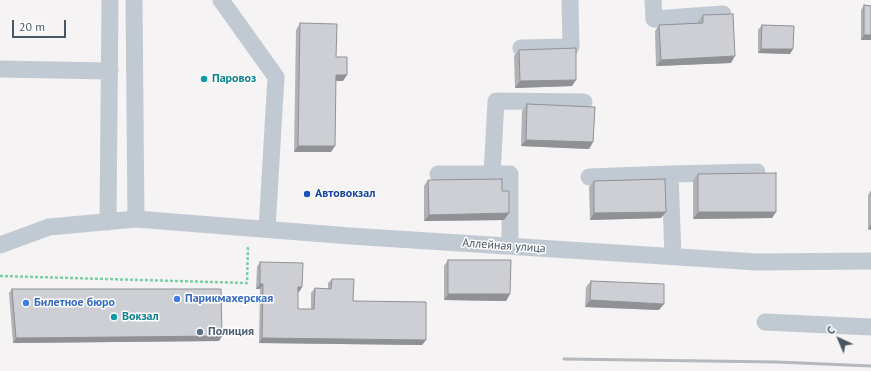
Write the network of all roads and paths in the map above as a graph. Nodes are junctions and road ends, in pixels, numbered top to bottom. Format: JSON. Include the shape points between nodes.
{"nodes":[{"id":1,"x":110,"y":0,"type":"edge"},
{"id":2,"x":134,"y":0,"type":"edge"},
{"id":3,"x":221,"y":0,"type":"edge"},
{"id":4,"x":570,"y":0,"type":"edge"},
{"id":5,"x":653,"y":0,"type":"edge"},
{"id":6,"x":723,"y":14,"type":"edge"},
{"id":7,"x":521,"y":48,"type":"edge"},
{"id":8,"x":0,"y":69,"type":"edge"},
{"id":9,"x":110,"y":72,"type":"junction"},
{"id":10,"x":584,"y":102,"type":"dead end"},
{"id":11,"x":757,"y":172,"type":"edge"},
{"id":12,"x":438,"y":174,"type":"dead end"},
{"id":13,"x":492,"y":174,"type":"junction"},
{"id":14,"x":670,"y":174,"type":"junction"},
{"id":15,"x":589,"y":177,"type":"dead end"},
{"id":16,"x":136,"y":219,"type":"junction"},
{"id":17,"x":108,"y":222,"type":"junction"},
{"id":18,"x":248,"y":228,"type":"junction"},
{"id":19,"x":268,"y":229,"type":"junction"},
{"id":20,"x":0,"y":245,"type":"edge"},
{"id":21,"x":510,"y":246,"type":"junction"},
{"id":22,"x":673,"y":256,"type":"junction"},
{"id":23,"x":871,"y":261,"type":"edge"},
{"id":24,"x":0,"y":276,"type":"edge"},
{"id":25,"x":764,"y":322,"type":"dead end"},
{"id":26,"x":871,"y":328,"type":"edge"}],
"edges":[{"from":1,"to":9,"type":"street"},
{"from":2,"to":16,"type":"street"},
{"from":3,"to":19,"type":"street","via":[[276,77]]},
{"from":4,"to":7,"type":"street","via":[[571,47]]},
{"from":5,"to":6,"type":"street","via":[[654,19]]},
{"from":8,"to":9,"type":"street"},
{"from":9,"to":17,"type":"street"},
{"from":10,"to":13,"type":"street","via":[[496,100]]},
{"from":11,"to":14,"type":"street"},
{"from":12,"to":13,"type":"street"},
{"from":13,"to":21,"type":"street","via":[[510,174]]},
{"from":14,"to":15,"type":"street"},
{"from":14,"to":22,"type":"street"},
{"from":16,"to":17,"type":"street","name":"Аллейная улица"},
{"from":16,"to":18,"type":"street","name":"Аллейная улица"},
{"from":17,"to":20,"type":"street","name":"Аллейная улица","via":[[49,226]]},
{"from":18,"to":19,"type":"street","name":"Аллейная улица"},
{"from":18,"to":24,"type":"path","via":[[247,283]]},
{"from":19,"to":21,"type":"street","name":"Аллейная улица"},
{"from":21,"to":22,"type":"street","name":"Аллейная улица"},
{"from":22,"to":23,"type":"street","name":"Аллейная улица","via":[[757,262]]},
{"from":25,"to":26,"type":"street"}]}
